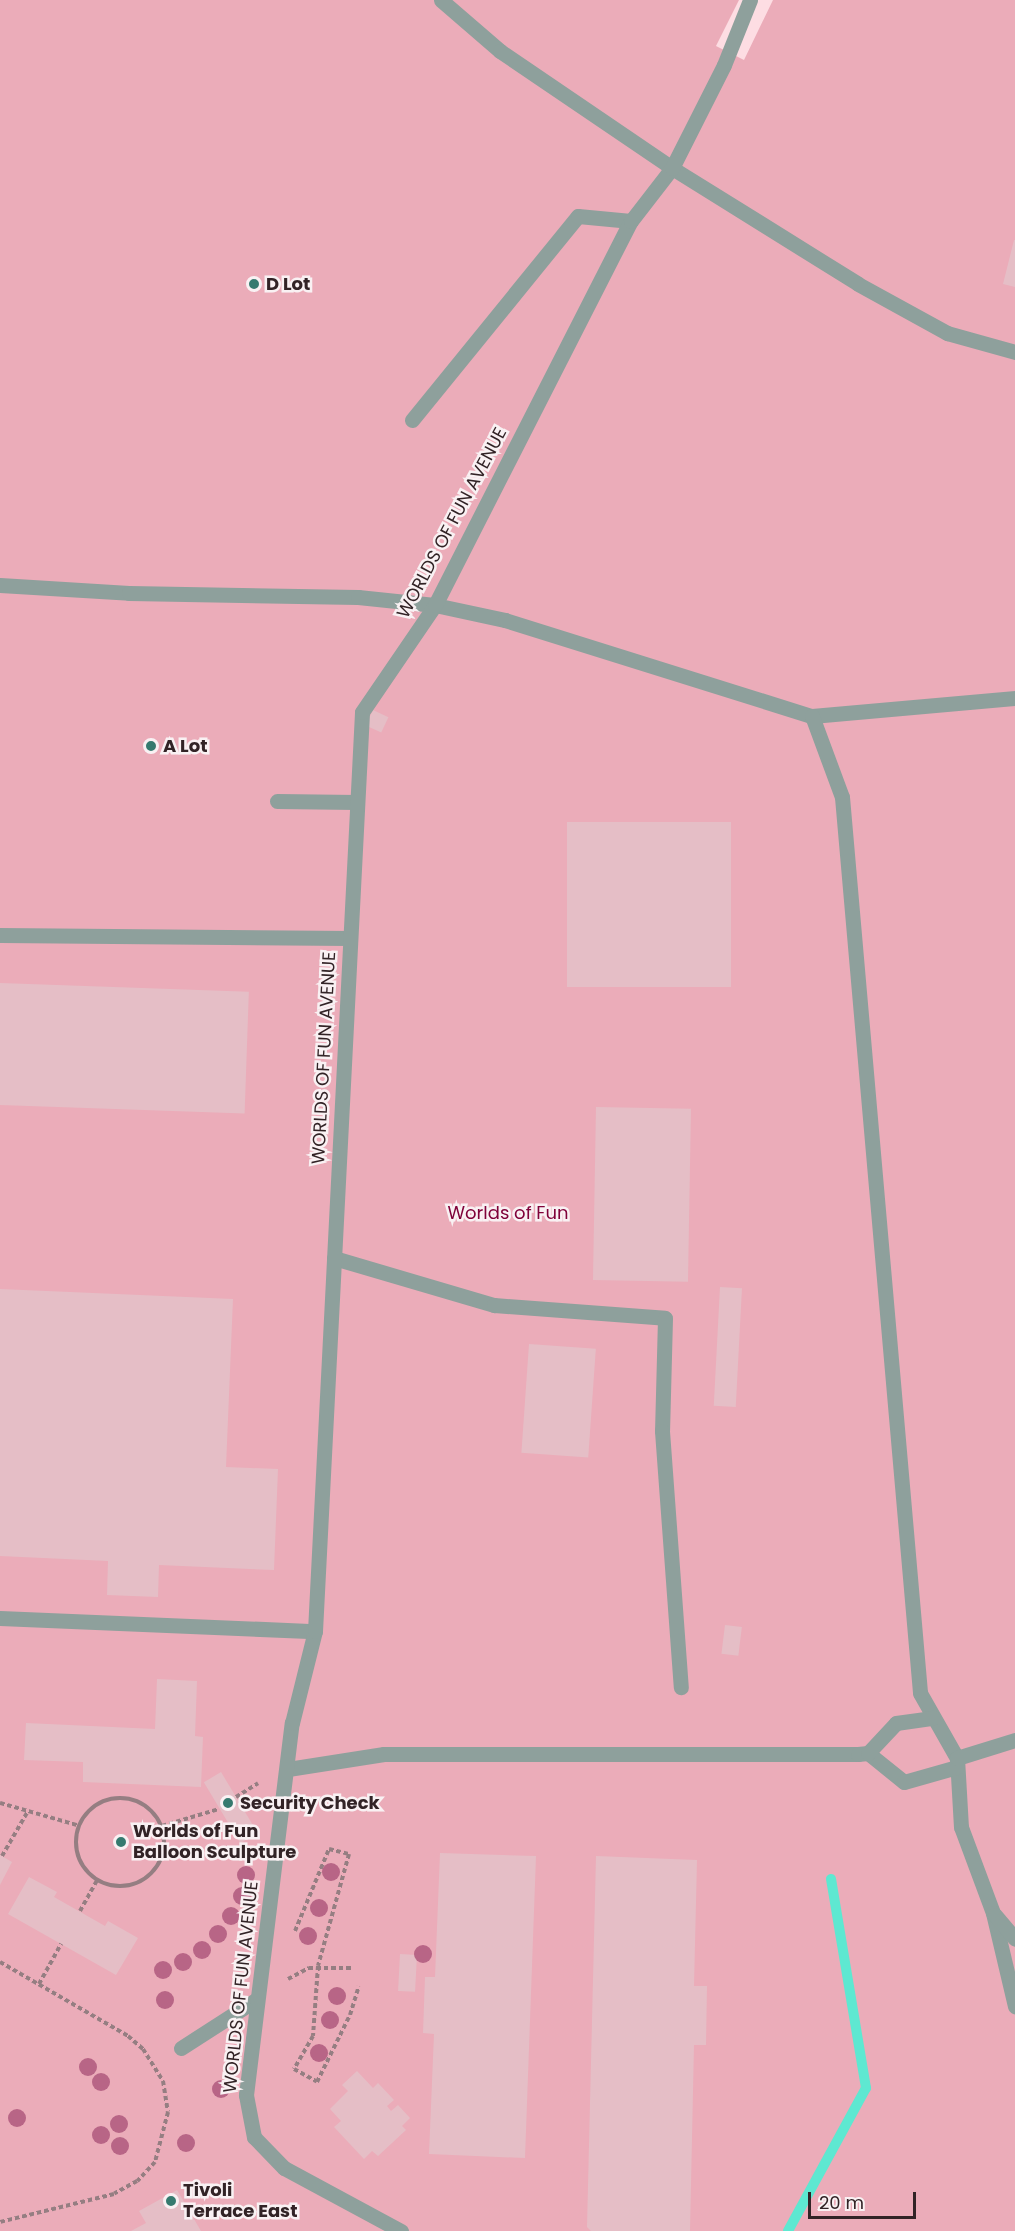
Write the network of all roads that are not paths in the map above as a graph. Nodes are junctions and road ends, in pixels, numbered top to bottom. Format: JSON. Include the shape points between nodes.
{"nodes":[{"id":1,"x":441,"y":0,"type":"edge"},
{"id":2,"x":750,"y":0,"type":"edge"},
{"id":3,"x":672,"y":168,"type":"junction"},
{"id":4,"x":631,"y":221,"type":"junction"},
{"id":5,"x":1015,"y":352,"type":"edge"},
{"id":6,"x":412,"y":420,"type":"dead end"},
{"id":7,"x":0,"y":585,"type":"edge"},
{"id":8,"x":435,"y":605,"type":"junction"},
{"id":9,"x":1015,"y":698,"type":"edge"},
{"id":10,"x":812,"y":716,"type":"junction"},
{"id":11,"x":277,"y":801,"type":"dead end"},
{"id":12,"x":356,"y":802,"type":"junction"},
{"id":13,"x":0,"y":935,"type":"edge"},
{"id":14,"x":350,"y":938,"type":"junction"},
{"id":15,"x":334,"y":1258,"type":"junction"},
{"id":16,"x":0,"y":1618,"type":"edge"},
{"id":17,"x":315,"y":1631,"type":"junction"},
{"id":18,"x":681,"y":1687,"type":"dead end"},
{"id":19,"x":933,"y":1718,"type":"junction"},
{"id":20,"x":1015,"y":1740,"type":"edge"},
{"id":21,"x":868,"y":1753,"type":"junction"},
{"id":22,"x":957,"y":1763,"type":"junction"},
{"id":23,"x":288,"y":1768,"type":"junction"},
{"id":24,"x":993,"y":1913,"type":"junction"},
{"id":25,"x":1015,"y":1939,"type":"edge"},
{"id":26,"x":257,"y":1999,"type":"junction"},
{"id":27,"x":1015,"y":2006,"type":"edge"},
{"id":28,"x":181,"y":2049,"type":"dead end"},
{"id":29,"x":401,"y":2231,"type":"edge"}],
"edges":[{"from":1,"to":3,"type":"street","via":[[500,51]]},
{"from":2,"to":3,"type":"street","name":"WORLDS OF FUN AVENUE","via":[[724,65]]},
{"from":3,"to":4,"type":"street","name":"WORLDS OF FUN AVENUE"},
{"from":3,"to":5,"type":"street","via":[[904,312],[947,333]]},
{"from":4,"to":6,"type":"street","via":[[578,216]]},
{"from":4,"to":8,"type":"street","name":"WORLDS OF FUN AVENUE"},
{"from":7,"to":8,"type":"street","via":[[129,593],[358,597]]},
{"from":8,"to":10,"type":"street","via":[[505,620]]},
{"from":8,"to":12,"type":"street","name":"WORLDS OF FUN AVENUE","via":[[362,712]]},
{"from":9,"to":10,"type":"street"},
{"from":10,"to":19,"type":"street","via":[[842,797],[920,1693]]},
{"from":11,"to":12,"type":"street"},
{"from":12,"to":14,"type":"street","name":"WORLDS OF FUN AVENUE"},
{"from":13,"to":14,"type":"street"},
{"from":14,"to":15,"type":"street","name":"WORLDS OF FUN AVENUE"},
{"from":15,"to":17,"type":"street","name":"WORLDS OF FUN AVENUE"},
{"from":15,"to":18,"type":"street","via":[[494,1305],[665,1318],[662,1431]]},
{"from":16,"to":17,"type":"street"},
{"from":17,"to":23,"type":"street","name":"WORLDS OF FUN AVENUE","via":[[292,1723]]},
{"from":19,"to":21,"type":"street","via":[[896,1723]]},
{"from":19,"to":22,"type":"street"},
{"from":20,"to":22,"type":"street"},
{"from":21,"to":22,"type":"street","via":[[904,1782]]},
{"from":21,"to":23,"type":"street","via":[[384,1754]]},
{"from":22,"to":24,"type":"street","via":[[961,1827]]},
{"from":23,"to":26,"type":"street","name":"WORLDS OF FUN AVENUE"},
{"from":24,"to":25,"type":"street"},
{"from":24,"to":27,"type":"street"},
{"from":26,"to":28,"type":"street"},
{"from":26,"to":29,"type":"street","name":"WORLDS OF FUN AVENUE","via":[[246,2095],[254,2137],[284,2168]]}]}
